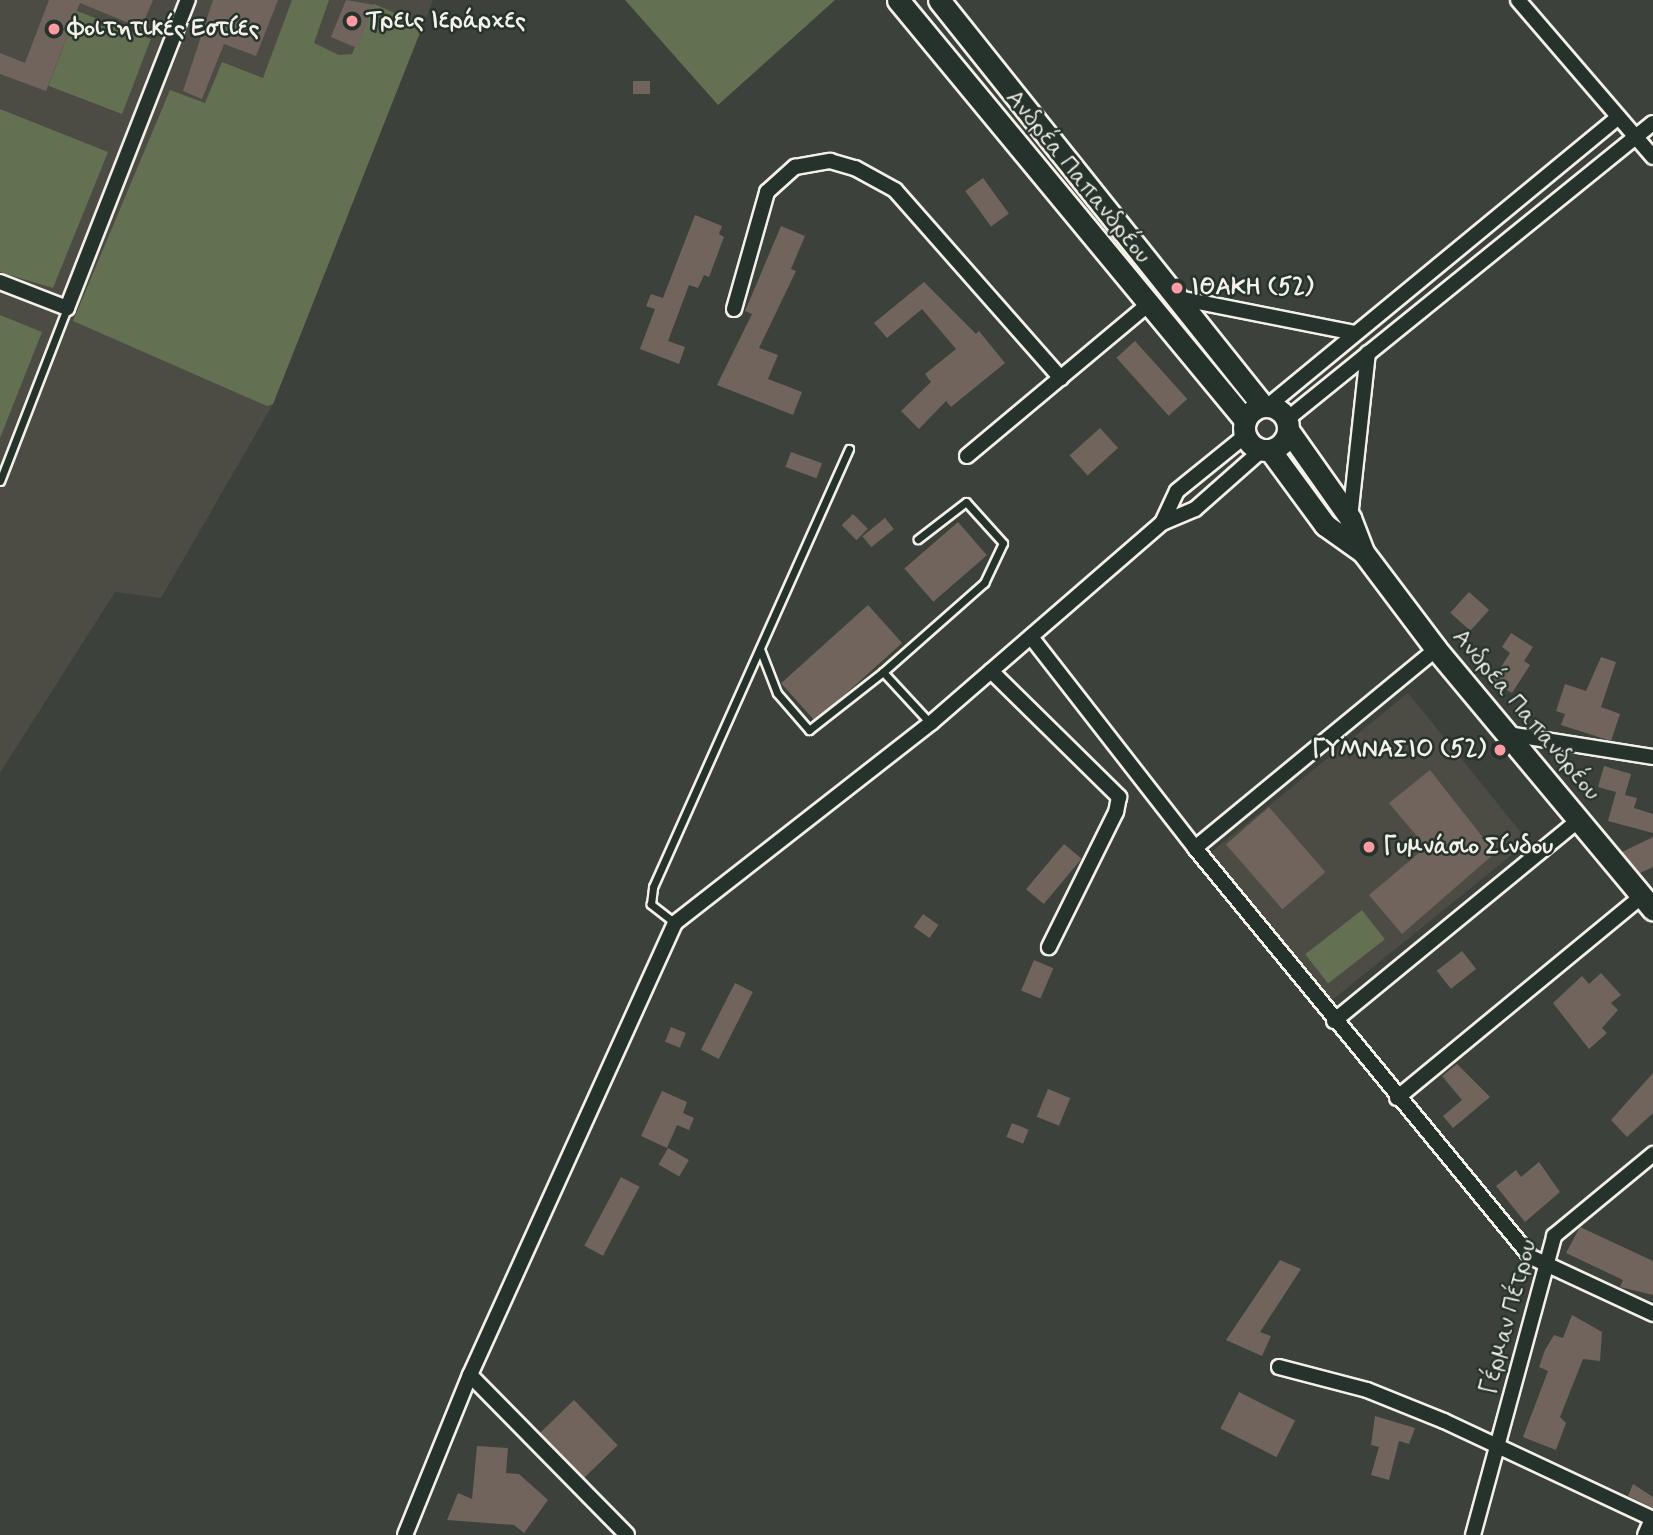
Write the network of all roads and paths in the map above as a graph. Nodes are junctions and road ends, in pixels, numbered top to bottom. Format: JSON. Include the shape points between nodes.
{"nodes":[{"id":1,"x":188,"y":0,"type":"edge"},
{"id":2,"x":930,"y":0,"type":"edge"},
{"id":3,"x":1518,"y":0,"type":"edge"},
{"id":4,"x":950,"y":4,"type":"edge"},
{"id":5,"x":911,"y":16,"type":"edge"},
{"id":6,"x":1618,"y":117,"type":"junction"},
{"id":7,"x":1653,"y":123,"type":"edge"},
{"id":8,"x":1636,"y":137,"type":"junction"},
{"id":9,"x":1653,"y":157,"type":"edge"},
{"id":10,"x":1474,"y":235,"type":"junction"},
{"id":11,"x":1491,"y":255,"type":"junction"},
{"id":12,"x":0,"y":282,"type":"edge"},
{"id":13,"x":1183,"y":299,"type":"junction"},
{"id":14,"x":1149,"y":304,"type":"junction"},
{"id":15,"x":67,"y":308,"type":"junction"},
{"id":16,"x":734,"y":309,"type":"dead end"},
{"id":17,"x":1354,"y":333,"type":"junction"},
{"id":18,"x":1368,"y":353,"type":"junction"},
{"id":19,"x":1061,"y":378,"type":"junction"},
{"id":20,"x":1266,"y":406,"type":"junction"},
{"id":21,"x":1287,"y":425,"type":"junction"},
{"id":22,"x":1245,"y":428,"type":"junction"},
{"id":23,"x":849,"y":449,"type":"dead end"},
{"id":24,"x":1266,"y":450,"type":"junction"},
{"id":25,"x":967,"y":456,"type":"dead end"},
{"id":26,"x":0,"y":481,"type":"edge"},
{"id":27,"x":1350,"y":518,"type":"junction"},
{"id":28,"x":1162,"y":523,"type":"junction"},
{"id":29,"x":918,"y":539,"type":"dead end"},
{"id":30,"x":1363,"y":552,"type":"junction"},
{"id":31,"x":1031,"y":637,"type":"junction"},
{"id":32,"x":760,"y":649,"type":"junction"},
{"id":33,"x":1436,"y":649,"type":"junction"},
{"id":34,"x":990,"y":671,"type":"junction"},
{"id":35,"x":883,"y":672,"type":"junction"},
{"id":36,"x":931,"y":723,"type":"junction"},
{"id":37,"x":1508,"y":734,"type":"junction"},
{"id":38,"x":1653,"y":757,"type":"edge"},
{"id":39,"x":1579,"y":820,"type":"junction"},
{"id":40,"x":1195,"y":848,"type":"junction"},
{"id":41,"x":1648,"y":902,"type":"edge"},
{"id":42,"x":675,"y":923,"type":"junction"},
{"id":43,"x":1049,"y":947,"type":"dead end"},
{"id":44,"x":1334,"y":1021,"type":"junction"},
{"id":45,"x":1397,"y":1098,"type":"junction"},
{"id":46,"x":1653,"y":1154,"type":"edge"},
{"id":47,"x":1547,"y":1269,"type":"junction"},
{"id":48,"x":1653,"y":1314,"type":"edge"},
{"id":49,"x":1279,"y":1367,"type":"dead end"},
{"id":50,"x":470,"y":1375,"type":"junction"},
{"id":51,"x":1497,"y":1449,"type":"junction"},
{"id":52,"x":1652,"y":1519,"type":"edge"},
{"id":53,"x":405,"y":1535,"type":"edge"},
{"id":54,"x":627,"y":1535,"type":"edge"},
{"id":55,"x":1473,"y":1535,"type":"edge"},
{"id":56,"x":1645,"y":1535,"type":"edge"}],
"edges":[{"from":1,"to":15,"type":"street"},
{"from":2,"to":5,"type":"street"},
{"from":3,"to":6,"type":"street"},
{"from":4,"to":5,"type":"street"},
{"from":4,"to":13,"type":"street","name":"Ανδρέα Παπανδρέου"},
{"from":5,"to":14,"type":"street","name":"Ανδρέα Παπανδρέου"},
{"from":6,"to":8,"type":"street"},
{"from":6,"to":10,"type":"street"},
{"from":7,"to":8,"type":"street"},
{"from":8,"to":9,"type":"street"},
{"from":8,"to":11,"type":"street"},
{"from":10,"to":11,"type":"street"},
{"from":10,"to":17,"type":"street"},
{"from":11,"to":18,"type":"street"},
{"from":12,"to":15,"type":"street"},
{"from":13,"to":17,"type":"street"},
{"from":13,"to":20,"type":"street","name":"Ανδρέα Παπανδρέου"},
{"from":14,"to":19,"type":"street"},
{"from":14,"to":22,"type":"street","name":"Ανδρέα Παπανδρέου"},
{"from":15,"to":26,"type":"lane"},
{"from":16,"to":19,"type":"street","via":[[768,192],[795,167],[830,161],[855,168],[895,191]]},
{"from":17,"to":20,"type":"street"},
{"from":18,"to":21,"type":"street"},
{"from":18,"to":27,"type":"street"},
{"from":19,"to":25,"type":"street"},
{"from":20,"to":21,"type":"street","name":"Ανδρέα Παπανδρέου"},
{"from":20,"to":22,"type":"street"},
{"from":21,"to":24,"type":"street","via":[[1282,443]]},
{"from":21,"to":27,"type":"street","name":"Ανδρέα Παπανδρέου"},
{"from":22,"to":24,"type":"street","name":"Ανδρέα Παπανδρέου"},
{"from":22,"to":28,"type":"street","via":[[1177,491]]},
{"from":23,"to":32,"type":"lane"},
{"from":24,"to":28,"type":"street","via":[[1195,509]]},
{"from":24,"to":30,"type":"street","name":"Ανδρέα Παπανδρέου","via":[[1325,525]]},
{"from":27,"to":30,"type":"street","name":"Ανδρέα Παπανδρέου"},
{"from":28,"to":31,"type":"street"},
{"from":29,"to":35,"type":"lane","via":[[966,502],[1003,543],[984,583]]},
{"from":30,"to":33,"type":"street","name":"Ανδρέα Παπανδρέου"},
{"from":31,"to":34,"type":"street"},
{"from":31,"to":40,"type":"street"},
{"from":32,"to":35,"type":"lane","via":[[778,693],[809,730]]},
{"from":32,"to":42,"type":"lane","via":[[650,897]]},
{"from":33,"to":37,"type":"street","name":"Ανδρέα Παπανδρέου"},
{"from":33,"to":40,"type":"street"},
{"from":34,"to":36,"type":"street"},
{"from":34,"to":43,"type":"street","via":[[1119,797],[1116,812]]},
{"from":35,"to":36,"type":"lane"},
{"from":36,"to":42,"type":"street"},
{"from":37,"to":38,"type":"street"},
{"from":37,"to":39,"type":"street","name":"Ανδρέα Παπανδρέου"},
{"from":39,"to":41,"type":"street","name":"Ανδρέα Παπανδρέου"},
{"from":39,"to":44,"type":"street"},
{"from":40,"to":44,"type":"street"},
{"from":41,"to":45,"type":"street"},
{"from":42,"to":50,"type":"street"},
{"from":44,"to":45,"type":"street"},
{"from":45,"to":47,"type":"street","via":[[1517,1243]]},
{"from":46,"to":47,"type":"street","name":"Γέρμαν Πέτρου","via":[[1561,1226]]},
{"from":47,"to":48,"type":"street"},
{"from":47,"to":51,"type":"street","name":"Γέρμαν Πέτρου"},
{"from":49,"to":51,"type":"street","via":[[1367,1390]]},
{"from":50,"to":53,"type":"street"},
{"from":50,"to":54,"type":"street"},
{"from":51,"to":52,"type":"street"},
{"from":51,"to":55,"type":"street","name":"Γέρμαν Πέτρου"},
{"from":52,"to":56,"type":"street"}]}
